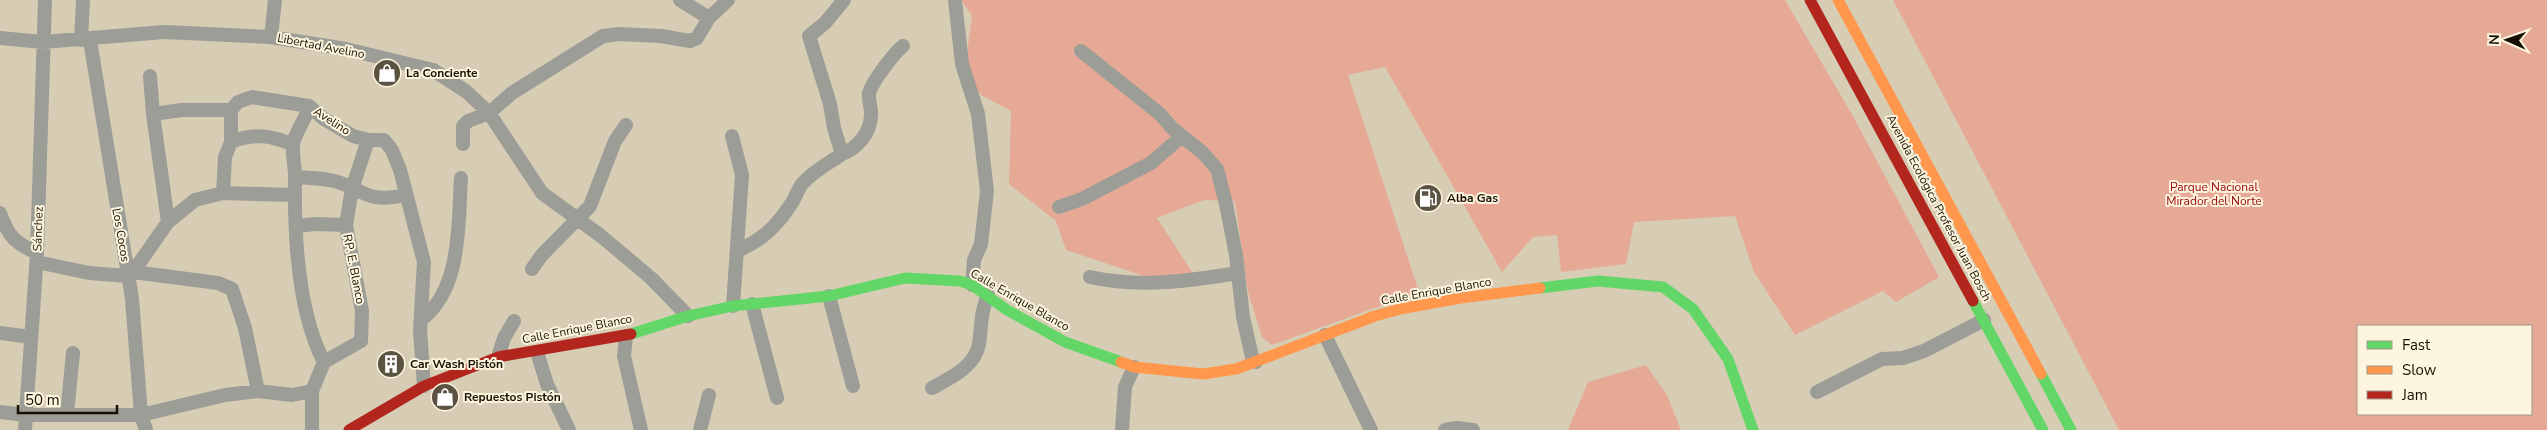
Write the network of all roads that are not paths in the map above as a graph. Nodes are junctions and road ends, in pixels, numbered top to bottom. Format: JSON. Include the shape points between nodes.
{"nodes":[{"id":1,"x":45,"y":0,"type":"edge"},
{"id":2,"x":83,"y":0,"type":"edge"},
{"id":3,"x":274,"y":0,"type":"edge"},
{"id":4,"x":680,"y":0,"type":"edge"},
{"id":5,"x":728,"y":0,"type":"edge"},
{"id":6,"x":844,"y":0,"type":"edge"},
{"id":7,"x":955,"y":0,"type":"edge"},
{"id":8,"x":1810,"y":0,"type":"edge"},
{"id":9,"x":1838,"y":0,"type":"edge"},
{"id":10,"x":709,"y":18,"type":"junction"},
{"id":11,"x":271,"y":37,"type":"junction"},
{"id":12,"x":0,"y":38,"type":"edge"},
{"id":13,"x":86,"y":40,"type":"junction"},
{"id":14,"x":43,"y":42,"type":"junction"},
{"id":15,"x":903,"y":46,"type":"dead end"},
{"id":16,"x":1081,"y":51,"type":"dead end"},
{"id":17,"x":150,"y":76,"type":"dead end"},
{"id":18,"x":235,"y":106,"type":"junction"},
{"id":19,"x":310,"y":106,"type":"junction"},
{"id":20,"x":490,"y":113,"type":"junction"},
{"id":21,"x":153,"y":114,"type":"junction"},
{"id":22,"x":626,"y":125,"type":"dead end"},
{"id":23,"x":732,"y":136,"type":"dead end"},
{"id":24,"x":1182,"y":136,"type":"junction"},
{"id":25,"x":368,"y":140,"type":"junction"},
{"id":26,"x":231,"y":142,"type":"junction"},
{"id":27,"x":463,"y":144,"type":"dead end"},
{"id":28,"x":293,"y":146,"type":"junction"},
{"id":29,"x":842,"y":154,"type":"junction"},
{"id":30,"x":295,"y":177,"type":"junction"},
{"id":31,"x":461,"y":178,"type":"dead end"},
{"id":32,"x":352,"y":189,"type":"junction"},
{"id":33,"x":223,"y":193,"type":"junction"},
{"id":34,"x":294,"y":195,"type":"junction"},
{"id":35,"x":405,"y":195,"type":"junction"},
{"id":36,"x":1059,"y":208,"type":"dead end"},
{"id":37,"x":0,"y":213,"type":"edge"},
{"id":38,"x":578,"y":220,"type":"junction"},
{"id":39,"x":168,"y":222,"type":"junction"},
{"id":40,"x":346,"y":225,"type":"junction"},
{"id":41,"x":297,"y":226,"type":"junction"},
{"id":42,"x":737,"y":251,"type":"junction"},
{"id":43,"x":37,"y":257,"type":"junction"},
{"id":44,"x":532,"y":269,"type":"dead end"},
{"id":45,"x":131,"y":274,"type":"junction"},
{"id":46,"x":1238,"y":274,"type":"junction"},
{"id":47,"x":1090,"y":277,"type":"dead end"},
{"id":48,"x":972,"y":286,"type":"junction"},
{"id":49,"x":988,"y":295,"type":"junction"},
{"id":50,"x":829,"y":296,"type":"junction"},
{"id":51,"x":752,"y":304,"type":"junction"},
{"id":52,"x":733,"y":306,"type":"junction"},
{"id":53,"x":688,"y":316,"type":"junction"},
{"id":54,"x":422,"y":320,"type":"junction"},
{"id":55,"x":514,"y":320,"type":"dead end"},
{"id":56,"x":1984,"y":320,"type":"junction"},
{"id":57,"x":0,"y":333,"type":"edge"},
{"id":58,"x":1325,"y":335,"type":"junction"},
{"id":59,"x":626,"y":336,"type":"junction"},
{"id":60,"x":31,"y":337,"type":"junction"},
{"id":61,"x":537,"y":352,"type":"junction"},
{"id":62,"x":73,"y":353,"type":"dead end"},
{"id":63,"x":498,"y":357,"type":"junction"},
{"id":64,"x":324,"y":362,"type":"junction"},
{"id":65,"x":1256,"y":362,"type":"junction"},
{"id":66,"x":1134,"y":367,"type":"junction"},
{"id":67,"x":424,"y":386,"type":"junction"},
{"id":68,"x":852,"y":386,"type":"dead end"},
{"id":69,"x":932,"y":388,"type":"dead end"},
{"id":70,"x":312,"y":390,"type":"junction"},
{"id":71,"x":258,"y":391,"type":"junction"},
{"id":72,"x":1817,"y":392,"type":"dead end"},
{"id":73,"x":708,"y":395,"type":"dead end"},
{"id":74,"x":777,"y":398,"type":"dead end"},
{"id":75,"x":0,"y":412,"type":"edge"},
{"id":76,"x":68,"y":414,"type":"junction"},
{"id":77,"x":26,"y":415,"type":"junction"},
{"id":78,"x":142,"y":415,"type":"junction"},
{"id":79,"x":25,"y":430,"type":"edge"},
{"id":80,"x":146,"y":430,"type":"edge"},
{"id":81,"x":312,"y":430,"type":"edge"},
{"id":82,"x":349,"y":430,"type":"edge"},
{"id":83,"x":568,"y":430,"type":"edge"},
{"id":84,"x":641,"y":430,"type":"edge"},
{"id":85,"x":700,"y":430,"type":"edge"},
{"id":86,"x":1122,"y":430,"type":"edge"},
{"id":87,"x":1371,"y":430,"type":"edge"},
{"id":88,"x":1445,"y":430,"type":"edge"},
{"id":89,"x":1473,"y":430,"type":"edge"},
{"id":90,"x":1753,"y":430,"type":"edge"},
{"id":91,"x":2043,"y":430,"type":"edge"},
{"id":92,"x":2071,"y":430,"type":"edge"}],
"edges":[{"from":1,"to":14,"type":"street","name":"Sánchez"},
{"from":2,"to":13,"type":"street","name":"Los Cocos"},
{"from":3,"to":11,"type":"street"},
{"from":4,"to":10,"type":"street"},
{"from":5,"to":10,"type":"street"},
{"from":6,"to":29,"type":"street","via":[[826,23],[809,36]]},
{"from":7,"to":48,"type":"street","via":[[962,64],[978,114],[987,191]]},
{"from":8,"to":56,"type":"street","name":"Avenida Ecológica Profesor Juan Bosch"},
{"from":9,"to":92,"type":"street","name":"Avenida Ecológica Profesor Juan Bosch"},
{"from":10,"to":20,"type":"street","via":[[697,38],[690,42],[661,36],[603,36],[512,93]]},
{"from":11,"to":13,"type":"street","name":"Libertad Avelino","via":[[164,32]]},
{"from":11,"to":20,"type":"street","name":"Libertad Avelino","via":[[346,49],[433,70],[467,92]]},
{"from":12,"to":14,"type":"street","name":"Libertad Avelino"},
{"from":13,"to":14,"type":"street","name":"Libertad Avelino"},
{"from":13,"to":45,"type":"street","name":"Los Cocos"},
{"from":14,"to":43,"type":"street","name":"Sánchez"},
{"from":15,"to":29,"type":"street","via":[[872,85],[869,95],[871,117],[860,143]]},
{"from":16,"to":24,"type":"street","via":[[1160,114]]},
{"from":17,"to":21,"type":"street"},
{"from":18,"to":19,"type":"street","name":"Avelino","via":[[252,97]]},
{"from":18,"to":21,"type":"street","name":"Avelino"},
{"from":18,"to":26,"type":"street"},
{"from":19,"to":25,"type":"street","name":"Avelino","via":[[324,119],[353,136]]},
{"from":19,"to":28,"type":"street"},
{"from":20,"to":27,"type":"street","via":[[468,121],[464,126]]},
{"from":20,"to":38,"type":"street","name":"Libertad Avelino","via":[[542,193]]},
{"from":21,"to":39,"type":"street"},
{"from":22,"to":38,"type":"street","via":[[615,141],[590,206]]},
{"from":23,"to":42,"type":"street","via":[[742,175]]},
{"from":24,"to":36,"type":"street","via":[[1151,163]]},
{"from":24,"to":46,"type":"street","via":[[1217,169]]},
{"from":25,"to":32,"type":"street","name":"RP. E. Blanco"},
{"from":25,"to":35,"type":"street","name":"Avelino","via":[[384,140],[392,150]]},
{"from":26,"to":28,"type":"street","via":[[245,136],[261,136],[278,138]]},
{"from":26,"to":33,"type":"street","via":[[225,157]]},
{"from":28,"to":30,"type":"street"},
{"from":29,"to":42,"type":"street","via":[[817,169],[800,185],[794,200],[770,232]]},
{"from":30,"to":32,"type":"street","via":[[336,181]]},
{"from":30,"to":34,"type":"street"},
{"from":31,"to":54,"type":"street","via":[[452,269],[446,288],[431,313]]},
{"from":32,"to":35,"type":"street","via":[[383,200]]},
{"from":32,"to":40,"type":"street","name":"RP. E. Blanco"},
{"from":33,"to":34,"type":"street"},
{"from":33,"to":39,"type":"street","via":[[196,200]]},
{"from":34,"to":41,"type":"street"},
{"from":35,"to":54,"type":"street","via":[[424,262]]},
{"from":37,"to":43,"type":"street","via":[[5,227],[18,244]]},
{"from":38,"to":44,"type":"street","via":[[560,235]]},
{"from":38,"to":53,"type":"street","name":"Libertad Avelino","via":[[651,278]]},
{"from":39,"to":45,"type":"street"},
{"from":40,"to":41,"type":"street"},
{"from":40,"to":64,"type":"street","name":"RP. E. Blanco","via":[[362,311],[361,341]]},
{"from":41,"to":64,"type":"street","via":[[298,268],[306,314]]},
{"from":42,"to":52,"type":"street"},
{"from":43,"to":45,"type":"street","via":[[88,273]]},
{"from":43,"to":60,"type":"street","name":"Sánchez"},
{"from":45,"to":71,"type":"street","via":[[218,283],[232,289],[245,328]]},
{"from":45,"to":78,"type":"street","name":"Los Cocos"},
{"from":46,"to":47,"type":"street","via":[[1158,283]]},
{"from":46,"to":65,"type":"street","via":[[1243,317]]},
{"from":48,"to":49,"type":"street","name":"Calle Enrique Blanco"},
{"from":48,"to":50,"type":"street","name":"Calle Enrique Blanco","via":[[960,281],[905,278]]},
{"from":49,"to":66,"type":"street","name":"Calle Enrique Blanco","via":[[1007,310],[1065,342]]},
{"from":49,"to":69,"type":"street","via":[[981,310],[976,353],[957,375]]},
{"from":50,"to":51,"type":"street","name":"Calle Enrique Blanco"},
{"from":50,"to":68,"type":"street"},
{"from":51,"to":52,"type":"street","name":"Calle Enrique Blanco"},
{"from":51,"to":74,"type":"street"},
{"from":52,"to":53,"type":"street","name":"Calle Enrique Blanco"},
{"from":53,"to":59,"type":"street","name":"Calle Enrique Blanco"},
{"from":54,"to":67,"type":"street"},
{"from":55,"to":63,"type":"street"},
{"from":56,"to":72,"type":"street","via":[[1924,351],[1903,358],[1882,359]]},
{"from":56,"to":91,"type":"street","name":"Avenida Ecológica Profesor Juan Bosch"},
{"from":57,"to":60,"type":"street"},
{"from":58,"to":65,"type":"street","name":"Calle Enrique Blanco"},
{"from":58,"to":87,"type":"street"},
{"from":58,"to":90,"type":"street","name":"Calle Enrique Blanco","via":[[1400,309],[1461,298],[1598,281],[1663,288],[1693,309],[1728,359]]},
{"from":59,"to":61,"type":"street","name":"Calle Enrique Blanco"},
{"from":59,"to":84,"type":"street","via":[[624,356]]},
{"from":60,"to":77,"type":"street","name":"Sánchez"},
{"from":61,"to":63,"type":"street","name":"Calle Enrique Blanco"},
{"from":61,"to":83,"type":"street","via":[[547,384]]},
{"from":62,"to":76,"type":"street"},
{"from":63,"to":67,"type":"street","name":"Calle Enrique Blanco"},
{"from":64,"to":70,"type":"street"},
{"from":65,"to":66,"type":"street","name":"Calle Enrique Blanco","via":[[1204,374]]},
{"from":66,"to":86,"type":"street","via":[[1125,387]]},
{"from":67,"to":82,"type":"street","name":"Calle Enrique Blanco"},
{"from":70,"to":71,"type":"street","via":[[292,395]]},
{"from":70,"to":81,"type":"street"},
{"from":71,"to":78,"type":"street","via":[[225,395]]},
{"from":73,"to":85,"type":"street"},
{"from":75,"to":77,"type":"street"},
{"from":76,"to":77,"type":"street"},
{"from":76,"to":78,"type":"street"},
{"from":77,"to":79,"type":"street","name":"Sánchez"},
{"from":78,"to":80,"type":"street","name":"Los Cocos"},
{"from":88,"to":89,"type":"street"}]}
